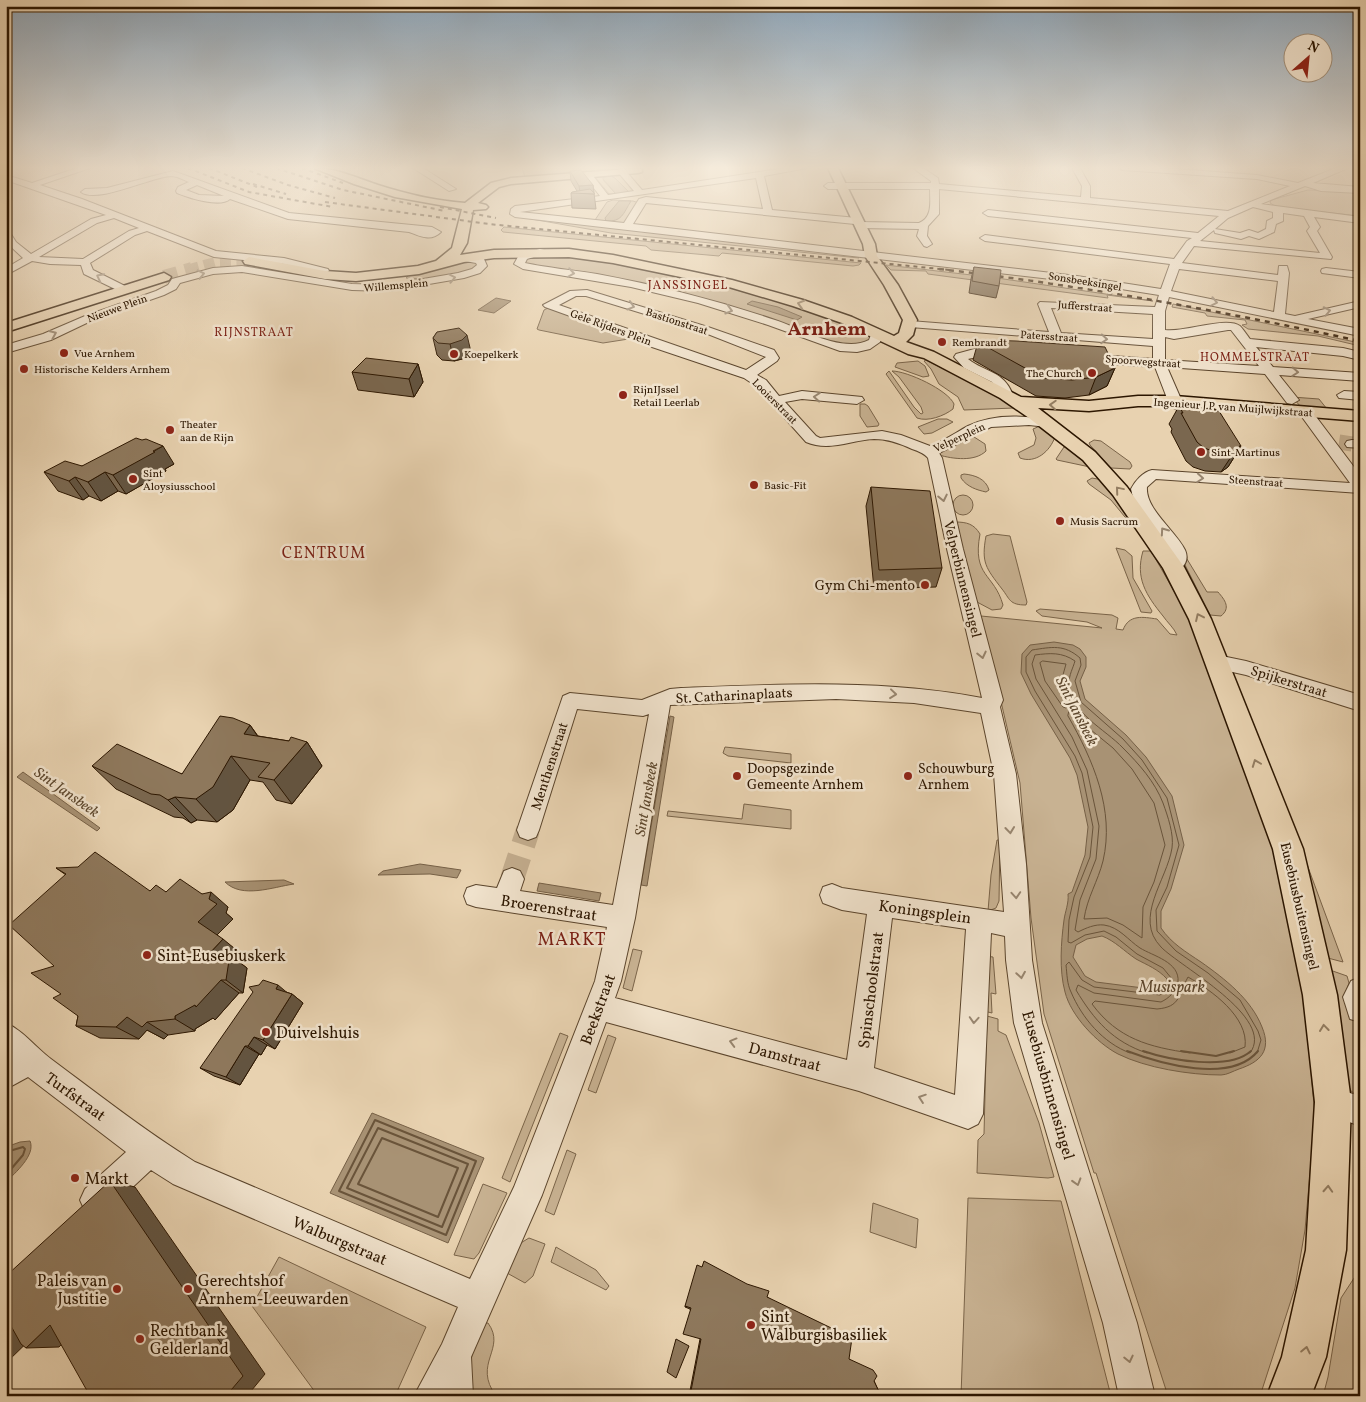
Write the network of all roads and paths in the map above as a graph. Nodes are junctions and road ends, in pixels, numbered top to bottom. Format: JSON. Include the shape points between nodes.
{"nodes":[{"id":1,"x":7,"y":233,"type":"edge"},
{"id":2,"x":73,"y":233,"type":"edge"},
{"id":3,"x":131,"y":233,"type":"edge"},
{"id":4,"x":161,"y":233,"type":"edge"},
{"id":5,"x":464,"y":233,"type":"edge"},
{"id":6,"x":475,"y":233,"type":"dead end"},
{"id":7,"x":698,"y":233,"type":"edge"},
{"id":8,"x":863,"y":233,"type":"edge"},
{"id":9,"x":922,"y":233,"type":"edge"},
{"id":10,"x":986,"y":233,"type":"edge"},
{"id":11,"x":1063,"y":233,"type":"edge"},
{"id":12,"x":1085,"y":233,"type":"edge"},
{"id":13,"x":1132,"y":233,"type":"edge"},
{"id":14,"x":1171,"y":233,"type":"edge"},
{"id":15,"x":1202,"y":233,"type":"edge"},
{"id":16,"x":1231,"y":233,"type":"edge"},
{"id":17,"x":1247,"y":233,"type":"edge"},
{"id":18,"x":1250,"y":233,"type":"edge"},
{"id":19,"x":1264,"y":233,"type":"edge"},
{"id":20,"x":1313,"y":233,"type":"edge"},
{"id":21,"x":1081,"y":234,"type":"junction"},
{"id":22,"x":1194,"y":240,"type":"junction"},
{"id":23,"x":927,"y":244,"type":"dead end"},
{"id":24,"x":1216,"y":246,"type":"junction"},
{"id":25,"x":862,"y":250,"type":"junction"},
{"id":26,"x":540,"y":252,"type":"junction"},
{"id":27,"x":1282,"y":252,"type":"junction"},
{"id":28,"x":488,"y":253,"type":"junction"},
{"id":29,"x":213,"y":256,"type":"junction"},
{"id":30,"x":30,"y":258,"type":"junction"},
{"id":31,"x":463,"y":258,"type":"junction"},
{"id":32,"x":982,"y":258,"type":"junction"},
{"id":33,"x":1219,"y":258,"type":"dead end"},
{"id":34,"x":249,"y":261,"type":"tunnel mouth"},
{"id":35,"x":85,"y":262,"type":"junction"},
{"id":36,"x":200,"y":262,"type":"tunnel mouth"},
{"id":37,"x":441,"y":264,"type":"junction"},
{"id":38,"x":1176,"y":264,"type":"junction"},
{"id":39,"x":226,"y":269,"type":"joint"},
{"id":40,"x":1326,"y":271,"type":"dead end"},
{"id":41,"x":6,"y":272,"type":"edge"},
{"id":42,"x":169,"y":274,"type":"joint"},
{"id":43,"x":1360,"y":275,"type":"edge"},
{"id":44,"x":358,"y":276,"type":"junction"},
{"id":45,"x":1284,"y":279,"type":"junction"},
{"id":46,"x":121,"y":288,"type":"junction"},
{"id":47,"x":1166,"y":294,"type":"junction"},
{"id":48,"x":1360,"y":304,"type":"edge"},
{"id":49,"x":549,"y":305,"type":"joint"},
{"id":50,"x":1159,"y":311,"type":"junction"},
{"id":51,"x":49,"y":315,"type":"junction"},
{"id":52,"x":1279,"y":315,"type":"junction"},
{"id":53,"x":1294,"y":318,"type":"junction"},
{"id":54,"x":909,"y":325,"type":"junction"},
{"id":55,"x":6,"y":328,"type":"edge"},
{"id":56,"x":1004,"y":333,"type":"junction"},
{"id":57,"x":1360,"y":333,"type":"edge"},
{"id":58,"x":876,"y":334,"type":"junction"},
{"id":59,"x":1056,"y":336,"type":"junction"},
{"id":60,"x":1159,"y":338,"type":"junction"},
{"id":61,"x":895,"y":342,"type":"junction"},
{"id":62,"x":1247,"y":342,"type":"junction"},
{"id":63,"x":6,"y":349,"type":"edge"},
{"id":64,"x":673,"y":349,"type":"joint"},
{"id":65,"x":928,"y":355,"type":"junction"},
{"id":66,"x":1360,"y":356,"type":"edge"},
{"id":67,"x":1076,"y":357,"type":"edge"},
{"id":68,"x":1159,"y":362,"type":"junction"},
{"id":69,"x":1269,"y":371,"type":"junction"},
{"id":70,"x":748,"y":375,"type":"junction"},
{"id":71,"x":1360,"y":377,"type":"edge"},
{"id":72,"x":1344,"y":395,"type":"dead end"},
{"id":73,"x":1360,"y":396,"type":"edge"},
{"id":74,"x":1012,"y":398,"type":"junction"},
{"id":75,"x":1290,"y":398,"type":"dead end"},
{"id":76,"x":777,"y":400,"type":"junction"},
{"id":77,"x":857,"y":400,"type":"dead end"},
{"id":78,"x":1176,"y":403,"type":"junction"},
{"id":79,"x":1360,"y":416,"type":"edge"},
{"id":80,"x":1309,"y":417,"type":"joint"},
{"id":81,"x":1047,"y":424,"type":"junction"},
{"id":82,"x":815,"y":441,"type":"joint"},
{"id":83,"x":1345,"y":443,"type":"edge"},
{"id":84,"x":1076,"y":444,"type":"junction"},
{"id":85,"x":930,"y":451,"type":"junction"},
{"id":86,"x":1360,"y":487,"type":"edge"},
{"id":87,"x":1173,"y":567,"type":"junction"},
{"id":88,"x":1217,"y":662,"type":"junction"},
{"id":89,"x":570,"y":702,"type":"joint"},
{"id":90,"x":661,"y":702,"type":"junction"},
{"id":91,"x":1360,"y":703,"type":"edge"},
{"id":92,"x":990,"y":707,"type":"junction"},
{"id":93,"x":528,"y":830,"type":"tunnel mouth"},
{"id":94,"x":832,"y":895,"type":"dead end"},
{"id":95,"x":476,"y":896,"type":"dead end"},
{"id":96,"x":881,"y":904,"type":"junction"},
{"id":97,"x":623,"y":918,"type":"junction"},
{"id":98,"x":980,"y":919,"type":"junction"},
{"id":99,"x":1018,"y":927,"type":"junction"},
{"id":100,"x":600,"y":1007,"type":"junction"},
{"id":101,"x":6,"y":1037,"type":"edge"},
{"id":102,"x":17,"y":1068,"type":"edge"},
{"id":103,"x":860,"y":1077,"type":"junction"},
{"id":104,"x":1346,"y":1106,"type":"edge"},
{"id":105,"x":149,"y":1151,"type":"junction"},
{"id":106,"x":78,"y":1216,"type":"edge"},
{"id":107,"x":478,"y":1299,"type":"junction"},
{"id":108,"x":454,"y":1356,"type":"junction"},
{"id":109,"x":432,"y":1396,"type":"edge"},
{"id":110,"x":455,"y":1396,"type":"edge"},
{"id":111,"x":1137,"y":1396,"type":"edge"},
{"id":112,"x":1289,"y":1396,"type":"edge"}],
"edges":[{"from":1,"to":30,"type":"street","via":[[18,252]]},
{"from":2,"to":30,"type":"street"},
{"from":3,"to":35,"type":"street"},
{"from":4,"to":29,"type":"street"},
{"from":5,"to":37,"type":"main road","name":"Willemsplein","via":[[460,248]]},
{"from":6,"to":28,"type":"main road","via":[[475,248]]},
{"from":7,"to":25,"type":"street","name":"Sonsbeeksingel"},
{"from":8,"to":25,"type":"main road","via":[[869,244]]},
{"from":9,"to":23,"type":"street"},
{"from":10,"to":32,"type":"street"},
{"from":11,"to":21,"type":"street"},
{"from":12,"to":21,"type":"street"},
{"from":13,"to":21,"type":"street"},
{"from":14,"to":22,"type":"street"},
{"from":15,"to":22,"type":"street"},
{"from":16,"to":17,"type":"street","via":[[1241,236]]},
{"from":18,"to":19,"type":"street","via":[[1259,236]]},
{"from":20,"to":27,"type":"street","via":[[1327,256]]},
{"from":21,"to":32,"type":"street","name":"Sonsbeeksingel"},
{"from":21,"to":38,"type":"street"},
{"from":21,"to":47,"type":"street","name":"Sonsbeeksingel"},
{"from":22,"to":24,"type":"street"},
{"from":22,"to":38,"type":"street"},
{"from":24,"to":27,"type":"street"},
{"from":24,"to":33,"type":"street"},
{"from":25,"to":32,"type":"street","name":"Sonsbeeksingel"},
{"from":25,"to":54,"type":"main road","via":[[909,317]]},
{"from":26,"to":28,"type":"main road","name":"Willemsplein"},
{"from":58,"to":26,"type":"main road","name":"Velperplein","one_way":true,"via":[[818,310],[732,284],[613,259]]},
{"from":26,"to":58,"type":"street","one_way":true,"via":[[521,258],[519,264],[671,293],[783,326],[836,348],[862,348],[874,342]]},
{"from":27,"to":45,"type":"street"},
{"from":28,"to":31,"type":"main road","name":"Willemsplein"},
{"from":29,"to":36,"type":"street"},
{"from":29,"to":44,"type":"street","name":"Willemsplein","via":[[284,261]]},
{"from":30,"to":35,"type":"street"},
{"from":30,"to":41,"type":"street"},
{"from":31,"to":37,"type":"main road","name":"Willemsplein"},
{"from":39,"to":31,"type":"street","name":"Willemsplein","one_way":true,"via":[[247,269],[372,288],[414,285],[460,276],[482,266],[480,261]]},
{"from":34,"to":44,"type":"main road","name":"Willemsplein","via":[[325,275]]},
{"from":46,"to":35,"type":"street","one_way":true,"via":[[88,272]]},
{"from":37,"to":44,"type":"main road","name":"Willemsplein","via":[[418,270]]},
{"from":38,"to":45,"type":"street"},
{"from":38,"to":47,"type":"street"},
{"from":63,"to":39,"type":"street","name":"Nieuwe Plein","one_way":true,"via":[[47,337],[160,293],[176,281]]},
{"from":40,"to":43,"type":"street"},
{"from":42,"to":46,"type":"street","name":"Nieuwe Plein"},
{"from":42,"to":51,"type":"main road","name":"Nieuwe Plein"},
{"from":45,"to":52,"type":"street"},
{"from":46,"to":51,"type":"street","name":"Nieuwe Plein"},
{"from":47,"to":50,"type":"street"},
{"from":47,"to":52,"type":"street","name":"Sonsbeeksingel","one_way":true},
{"from":53,"to":48,"type":"street","one_way":true},
{"from":49,"to":64,"type":"street","name":"Gele Rijders Plein"},
{"from":49,"to":70,"type":"street","name":"Bastionstraat","one_way":true,"via":[[574,293],[587,294],[704,329],[770,353],[773,358]]},
{"from":50,"to":59,"type":"street","name":"Jufferstraat","via":[[1044,304]]},
{"from":50,"to":60,"type":"street"},
{"from":51,"to":55,"type":"main road","name":"Nieuwe Plein"},
{"from":52,"to":53,"type":"street","name":"Sonsbeeksingel"},
{"from":53,"to":57,"type":"street","name":"Sonsbeeksingel"},
{"from":54,"to":56,"type":"street","name":"Patersstraat"},
{"from":54,"to":61,"type":"main road","via":[[906,335]]},
{"from":54,"to":65,"type":"main road","via":[[916,344]]},
{"from":56,"to":59,"type":"street","name":"Patersstraat"},
{"from":56,"to":74,"type":"street","via":[[1010,353],[978,352],[960,357],[964,363],[996,379]]},
{"from":58,"to":61,"type":"main road","name":"Velperplein"},
{"from":59,"to":60,"type":"street","name":"Patersstraat","one_way":true},
{"from":60,"to":62,"type":"street","name":"Patersstraat","via":[[1228,326],[1236,328]]},
{"from":60,"to":68,"type":"street"},
{"from":61,"to":65,"type":"main road","name":"Velperplein"},
{"from":62,"to":66,"type":"street"},
{"from":62,"to":69,"type":"street"},
{"from":64,"to":70,"type":"street","name":"Looierstraat"},
{"from":65,"to":74,"type":"main road","name":"Velperplein"},
{"from":67,"to":68,"type":"street","name":"Spoorwegstraat"},
{"from":68,"to":69,"type":"street","name":"Spoorwegstraat"},
{"from":68,"to":78,"type":"street"},
{"from":69,"to":71,"type":"street","name":"Spoorwegstraat","one_way":true},
{"from":69,"to":75,"type":"street"},
{"from":70,"to":76,"type":"street","name":"Looierstraat"},
{"from":72,"to":73,"type":"street"},
{"from":78,"to":74,"type":"main road","name":"Ingenieur J.P. van Muijlwijkstraat","one_way":true,"via":[[1089,406]]},
{"from":74,"to":81,"type":"main road","name":"Velperplein"},
{"from":77,"to":76,"type":"street","one_way":true,"via":[[802,395]]},
{"from":76,"to":82,"type":"street","name":"Looierstraat"},
{"from":78,"to":79,"type":"main road","name":"Ingenieur J.P. van Muijlwijkstraat"},
{"from":78,"to":80,"type":"main road","name":"Ingenieur J.P. van Muijlwijkstraat"},
{"from":78,"to":84,"type":"main road","name":"Ingenieur J.P. van Muijlwijkstraat","via":[[1074,417],[1068,428]]},
{"from":80,"to":83,"type":"street"},
{"from":81,"to":84,"type":"main road","name":"Velperplein"},
{"from":81,"to":85,"type":"street","name":"Velperplein","via":[[1029,421],[989,423]]},
{"from":82,"to":85,"type":"street","name":"Velperplein","via":[[874,435],[900,438]]},
{"from":83,"to":86,"type":"street"},
{"from":87,"to":84,"type":"main road","name":"Velperplein","one_way":true,"via":[[1120,490]]},
{"from":85,"to":92,"type":"street","name":"Velperbinnensingel","one_way":true,"via":[[935,458],[993,700]]},
{"from":87,"to":86,"type":"street","name":"Steenstraat","one_way":true,"via":[[1178,561],[1178,552],[1140,493],[1141,484],[1152,474]]},
{"from":88,"to":87,"type":"main road","name":"Eusebiusbuitensingel","one_way":true,"via":[[1200,619]]},
{"from":88,"to":91,"type":"street","name":"Spijkerstraat"},
{"from":104,"to":88,"type":"main road","name":"Eusebiusbuitensingel","one_way":true,"via":[[1296,880],[1273,809]]},
{"from":89,"to":90,"type":"street","name":"St. Catharinaplaats","via":[[643,708]]},
{"from":89,"to":93,"type":"street","name":"Menthenstraat"},
{"from":90,"to":92,"type":"street","name":"St. Catharinaplaats","one_way":true,"via":[[681,696],[845,691],[964,701]]},
{"from":90,"to":97,"type":"street","name":"Beekstraat"},
{"from":92,"to":99,"type":"street","name":"Eusebiusbinnensingel","one_way":true,"via":[[1005,774]]},
{"from":94,"to":96,"type":"street","name":"Koningsplein"},
{"from":95,"to":97,"type":"street","name":"Broerenstraat","via":[[509,889]]},
{"from":96,"to":98,"type":"street","name":"Koningsplein"},
{"from":96,"to":103,"type":"street","name":"Spinschoolstraat"},
{"from":97,"to":100,"type":"street","name":"Beekstraat"},
{"from":98,"to":99,"type":"street","name":"Koningsplein"},
{"from":98,"to":103,"type":"street","name":"Damstraat","one_way":true,"via":[[968,1114]]},
{"from":99,"to":111,"type":"street","name":"Eusebiusbinnensingel","one_way":true,"via":[[1018,960],[1028,1023],[1120,1323]]},
{"from":103,"to":100,"type":"street","name":"Damstraat","one_way":true},
{"from":100,"to":107,"type":"street","name":"Beekstraat","via":[[526,1195]]},
{"from":101,"to":102,"type":"street","name":"Turfstraat"},
{"from":102,"to":105,"type":"street","name":"Turfstraat"},
{"from":112,"to":104,"type":"main road","name":"Eusebiusbuitensingel","one_way":true,"via":[[1304,1357],[1326,1250]]},
{"from":105,"to":106,"type":"street"},
{"from":105,"to":107,"type":"street","name":"Walburgstraat","via":[[184,1173]]},
{"from":107,"to":108,"type":"street"},
{"from":108,"to":109,"type":"street"},
{"from":108,"to":110,"type":"street"}]}
